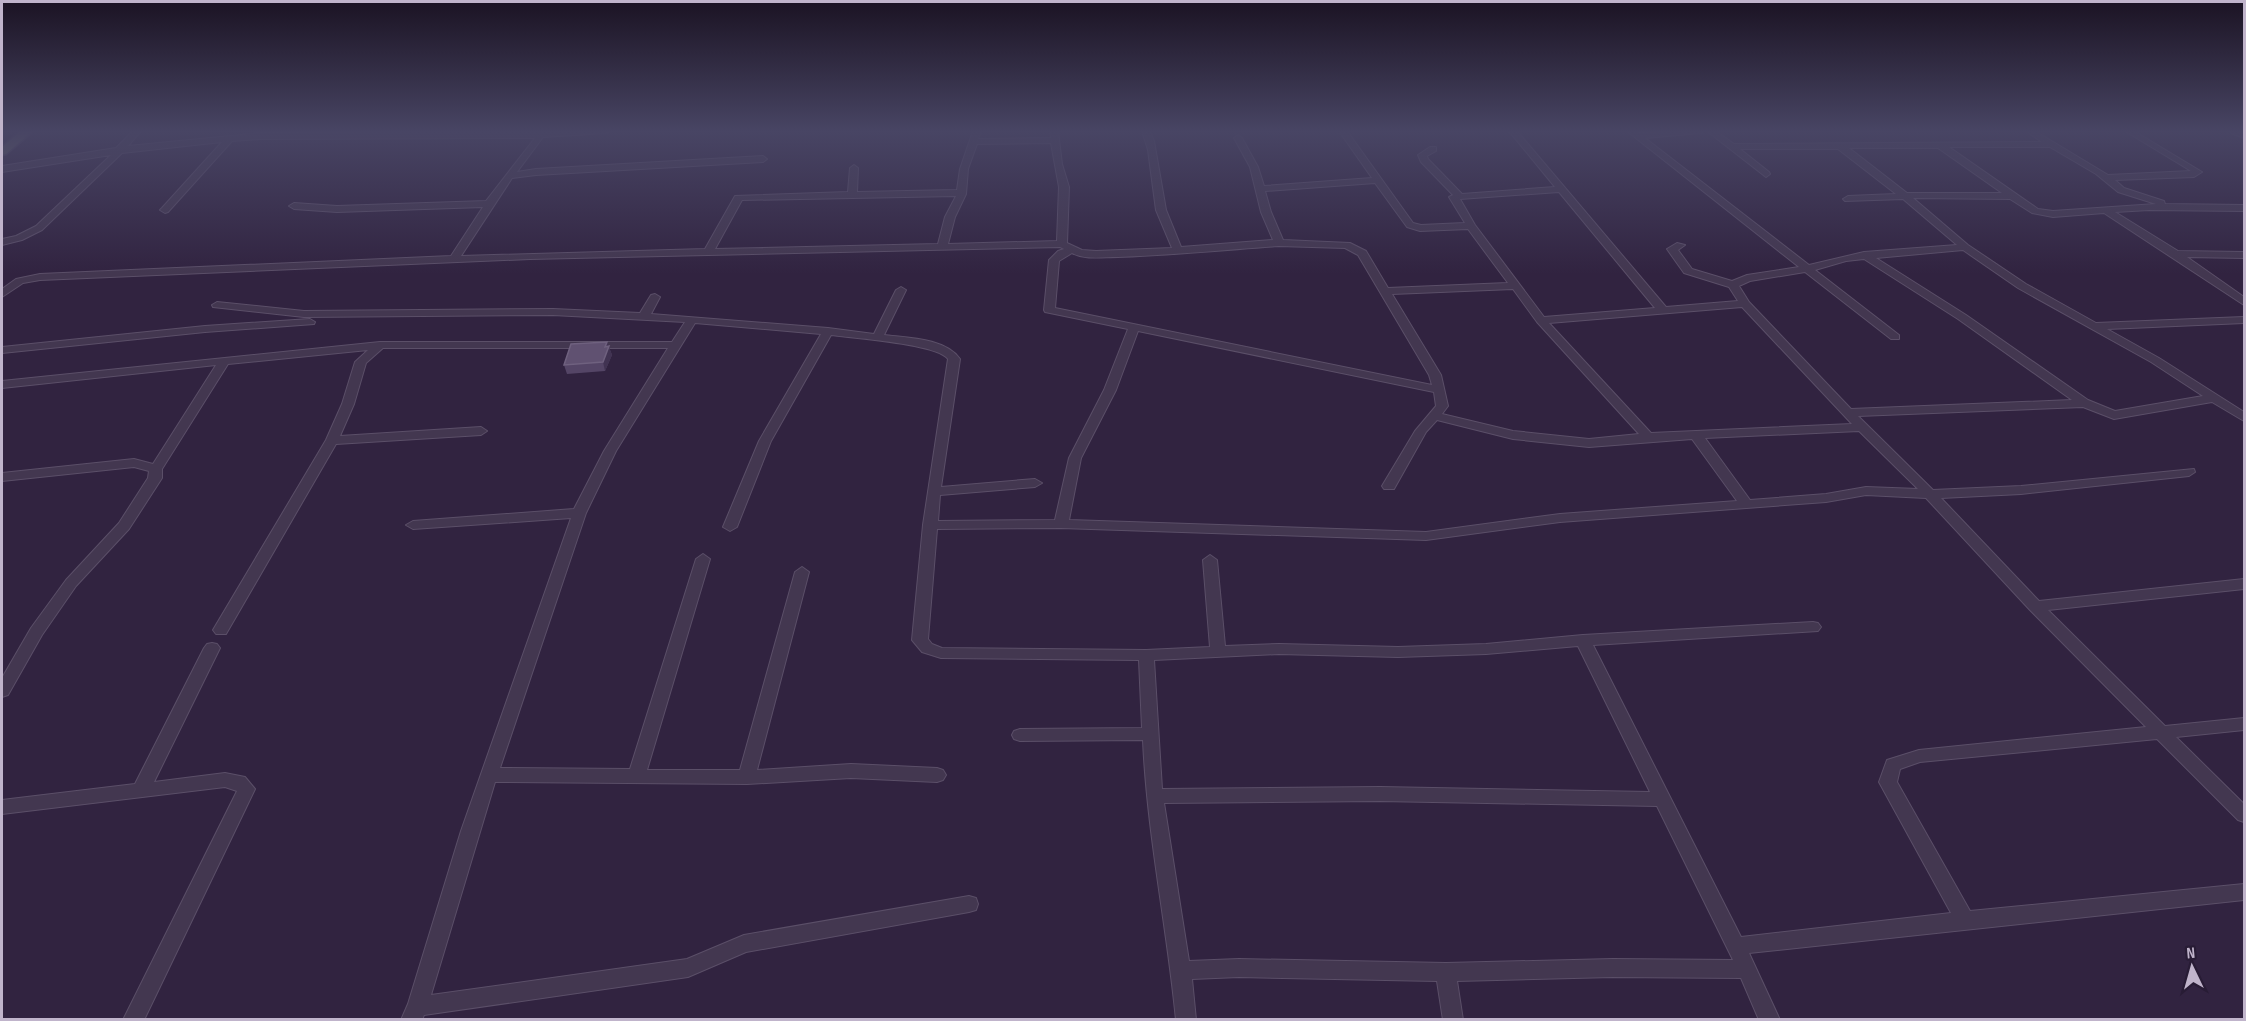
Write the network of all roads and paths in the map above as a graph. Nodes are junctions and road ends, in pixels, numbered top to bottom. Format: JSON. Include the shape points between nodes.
{"nodes":[{"id":1,"x":2107,"y":178,"type":"edge"},
{"id":2,"x":91,"y":179,"type":"edge"},
{"id":3,"x":194,"y":179,"type":"edge"},
{"id":4,"x":508,"y":179,"type":"edge"},
{"id":5,"x":853,"y":179,"type":"edge"},
{"id":6,"x":963,"y":179,"type":"edge"},
{"id":7,"x":1062,"y":179,"type":"edge"},
{"id":8,"x":1157,"y":179,"type":"edge"},
{"id":9,"x":1257,"y":179,"type":"edge"},
{"id":10,"x":1442,"y":179,"type":"edge"},
{"id":11,"x":1553,"y":179,"type":"edge"},
{"id":12,"x":1692,"y":179,"type":"edge"},
{"id":13,"x":1883,"y":179,"type":"edge"},
{"id":14,"x":1988,"y":179,"type":"edge"},
{"id":15,"x":1376,"y":180,"type":"joint"},
{"id":16,"x":1260,"y":189,"type":"junction"},
{"id":17,"x":1562,"y":189,"type":"junction"},
{"id":18,"x":961,"y":193,"type":"junction"},
{"id":19,"x":852,"y":194,"type":"junction"},
{"id":20,"x":1458,"y":195,"type":"junction"},
{"id":21,"x":1905,"y":196,"type":"junction"},
{"id":22,"x":2012,"y":196,"type":"junction"},
{"id":23,"x":1848,"y":199,"type":"dead end"},
{"id":24,"x":489,"y":204,"type":"junction"},
{"id":25,"x":294,"y":206,"type":"dead end"},
{"id":26,"x":2171,"y":207,"type":"junction"},
{"id":27,"x":2244,"y":208,"type":"edge"},
{"id":28,"x":165,"y":210,"type":"dead end"},
{"id":29,"x":2104,"y":210,"type":"junction"},
{"id":30,"x":1471,"y":226,"type":"junction"},
{"id":31,"x":2,"y":242,"type":"edge"},
{"id":32,"x":1279,"y":243,"type":"junction"},
{"id":33,"x":1680,"y":244,"type":"dead end"},
{"id":34,"x":942,"y":247,"type":"junction"},
{"id":35,"x":1067,"y":247,"type":"junction"},
{"id":36,"x":1965,"y":247,"type":"junction"},
{"id":37,"x":1177,"y":250,"type":"junction"},
{"id":38,"x":708,"y":252,"type":"junction"},
{"id":39,"x":2176,"y":254,"type":"junction"},
{"id":40,"x":1864,"y":255,"type":"junction"},
{"id":41,"x":2244,"y":255,"type":"edge"},
{"id":42,"x":454,"y":259,"type":"junction"},
{"id":43,"x":1806,"y":269,"type":"junction"},
{"id":44,"x":1733,"y":285,"type":"junction"},
{"id":45,"x":1515,"y":286,"type":"junction"},
{"id":46,"x":901,"y":290,"type":"dead end"},
{"id":47,"x":1387,"y":291,"type":"junction"},
{"id":48,"x":2,"y":294,"type":"edge"},
{"id":49,"x":655,"y":297,"type":"dead end"},
{"id":50,"x":2244,"y":302,"type":"edge"},
{"id":51,"x":1745,"y":304,"type":"junction"},
{"id":52,"x":217,"y":305,"type":"dead end"},
{"id":53,"x":1663,"y":310,"type":"junction"},
{"id":54,"x":644,"y":316,"type":"junction"},
{"id":55,"x":692,"y":319,"type":"junction"},
{"id":56,"x":1541,"y":320,"type":"junction"},
{"id":57,"x":2244,"y":320,"type":"edge"},
{"id":58,"x":310,"y":322,"type":"dead end"},
{"id":59,"x":2094,"y":326,"type":"junction"},
{"id":60,"x":1134,"y":327,"type":"junction"},
{"id":61,"x":828,"y":332,"type":"junction"},
{"id":62,"x":1895,"y":337,"type":"dead end"},
{"id":63,"x":876,"y":338,"type":"junction"},
{"id":64,"x":380,"y":345,"type":"junction"},
{"id":65,"x":674,"y":345,"type":"junction"},
{"id":66,"x":352,"y":347,"type":"junction"},
{"id":67,"x":2,"y":350,"type":"edge"},
{"id":68,"x":225,"y":360,"type":"junction"},
{"id":69,"x":361,"y":362,"type":"junction"},
{"id":70,"x":2,"y":384,"type":"edge"},
{"id":71,"x":1440,"y":390,"type":"junction"},
{"id":72,"x":2212,"y":398,"type":"junction"},
{"id":73,"x":2084,"y":403,"type":"junction"},
{"id":74,"x":1848,"y":413,"type":"junction"},
{"id":75,"x":1435,"y":416,"type":"junction"},
{"id":76,"x":2244,"y":417,"type":"edge"},
{"id":77,"x":1861,"y":427,"type":"junction"},
{"id":78,"x":480,"y":431,"type":"dead end"},
{"id":79,"x":1696,"y":435,"type":"junction"},
{"id":80,"x":1648,"y":438,"type":"junction"},
{"id":81,"x":332,"y":440,"type":"junction"},
{"id":82,"x":156,"y":469,"type":"junction"},
{"id":83,"x":2189,"y":472,"type":"dead end"},
{"id":84,"x":2,"y":477,"type":"edge"},
{"id":85,"x":1035,"y":483,"type":"dead end"},
{"id":86,"x":1389,"y":486,"type":"dead end"},
{"id":87,"x":934,"y":492,"type":"junction"},
{"id":88,"x":1930,"y":494,"type":"junction"},
{"id":89,"x":1746,"y":504,"type":"junction"},
{"id":90,"x":579,"y":513,"type":"junction"},
{"id":91,"x":1061,"y":524,"type":"junction"},
{"id":92,"x":413,"y":525,"type":"dead end"},
{"id":93,"x":930,"y":525,"type":"junction"},
{"id":94,"x":730,"y":526,"type":"dead end"},
{"id":95,"x":703,"y":559,"type":"dead end"},
{"id":96,"x":1210,"y":560,"type":"dead end"},
{"id":97,"x":802,"y":572,"type":"dead end"},
{"id":98,"x":2244,"y":585,"type":"edge"},
{"id":99,"x":2035,"y":606,"type":"junction"},
{"id":100,"x":1813,"y":627,"type":"dead end"},
{"id":101,"x":221,"y":630,"type":"dead end"},
{"id":102,"x":1583,"y":640,"type":"junction"},
{"id":103,"x":212,"y":648,"type":"dead end"},
{"id":104,"x":1218,"y":652,"type":"junction"},
{"id":105,"x":1146,"y":655,"type":"junction"},
{"id":106,"x":2,"y":691,"type":"edge"},
{"id":107,"x":2244,"y":724,"type":"edge"},
{"id":108,"x":2162,"y":731,"type":"junction"},
{"id":109,"x":1151,"y":734,"type":"junction"},
{"id":110,"x":1020,"y":735,"type":"dead end"},
{"id":111,"x":489,"y":775,"type":"junction"},
{"id":112,"x":937,"y":775,"type":"dead end"},
{"id":113,"x":636,"y":777,"type":"junction"},
{"id":114,"x":747,"y":777,"type":"junction"},
{"id":115,"x":141,"y":790,"type":"junction"},
{"id":116,"x":1154,"y":796,"type":"junction"},
{"id":117,"x":1660,"y":799,"type":"junction"},
{"id":118,"x":2,"y":807,"type":"edge"},
{"id":119,"x":2244,"y":815,"type":"edge"},
{"id":120,"x":2244,"y":892,"type":"edge"},
{"id":121,"x":969,"y":904,"type":"dead end"},
{"id":122,"x":1965,"y":921,"type":"junction"},
{"id":123,"x":1736,"y":946,"type":"junction"},
{"id":124,"x":1745,"y":969,"type":"junction"},
{"id":125,"x":1181,"y":970,"type":"junction"},
{"id":126,"x":1446,"y":972,"type":"junction"},
{"id":127,"x":414,"y":1013,"type":"edge"},
{"id":128,"x":133,"y":1020,"type":"edge"},
{"id":129,"x":1186,"y":1020,"type":"edge"},
{"id":130,"x":1453,"y":1020,"type":"edge"},
{"id":131,"x":1770,"y":1020,"type":"edge"}],
"edges":[{"from":1,"to":26,"type":"street","via":[[2121,190]]},
{"from":2,"to":31,"type":"street","via":[[39,228]]},
{"from":3,"to":28,"type":"street"},
{"from":4,"to":24,"type":"street"},
{"from":5,"to":19,"type":"street"},
{"from":6,"to":18,"type":"street"},
{"from":7,"to":35,"type":"street","via":[[1061,224]]},
{"from":8,"to":37,"type":"street","via":[[1161,210]]},
{"from":9,"to":16,"type":"street"},
{"from":10,"to":20,"type":"street"},
{"from":11,"to":17,"type":"street"},
{"from":12,"to":43,"type":"street"},
{"from":13,"to":21,"type":"street"},
{"from":14,"to":22,"type":"street"},
{"from":15,"to":16,"type":"street"},
{"from":15,"to":30,"type":"street","via":[[1412,227]]},
{"from":16,"to":32,"type":"street"},
{"from":17,"to":20,"type":"street"},
{"from":17,"to":53,"type":"street"},
{"from":18,"to":19,"type":"street"},
{"from":18,"to":34,"type":"street"},
{"from":19,"to":38,"type":"street","via":[[741,196]]},
{"from":20,"to":30,"type":"street","via":[[1455,201]]},
{"from":21,"to":22,"type":"street"},
{"from":21,"to":23,"type":"street"},
{"from":21,"to":36,"type":"street"},
{"from":22,"to":29,"type":"street","via":[[2044,214]]},
{"from":24,"to":25,"type":"street","via":[[337,209]]},
{"from":24,"to":42,"type":"street"},
{"from":26,"to":27,"type":"street"},
{"from":26,"to":29,"type":"street"},
{"from":29,"to":39,"type":"street"},
{"from":30,"to":45,"type":"street"},
{"from":32,"to":37,"type":"street"},
{"from":32,"to":47,"type":"street","via":[[1357,248]]},
{"from":33,"to":44,"type":"street","via":[[1672,249],[1688,271]]},
{"from":34,"to":35,"type":"street"},
{"from":34,"to":38,"type":"street"},
{"from":35,"to":37,"type":"street","via":[[1080,254]]},
{"from":35,"to":60,"type":"street","via":[[1054,260],[1049,310]]},
{"from":36,"to":40,"type":"street"},
{"from":36,"to":59,"type":"street","via":[[2022,286]]},
{"from":38,"to":42,"type":"street"},
{"from":39,"to":41,"type":"street"},
{"from":39,"to":50,"type":"street"},
{"from":40,"to":43,"type":"street"},
{"from":40,"to":73,"type":"street","via":[[1962,317]]},
{"from":42,"to":48,"type":"street","via":[[40,277],[20,281]]},
{"from":43,"to":44,"type":"street","via":[[1747,278]]},
{"from":43,"to":62,"type":"street"},
{"from":44,"to":51,"type":"street"},
{"from":45,"to":47,"type":"street"},
{"from":45,"to":56,"type":"street"},
{"from":46,"to":63,"type":"street"},
{"from":47,"to":71,"type":"street"},
{"from":49,"to":54,"type":"street"},
{"from":51,"to":53,"type":"street"},
{"from":51,"to":74,"type":"street"},
{"from":52,"to":54,"type":"street","via":[[304,314],[553,312]]},
{"from":53,"to":56,"type":"street"},
{"from":54,"to":55,"type":"street"},
{"from":55,"to":61,"type":"street"},
{"from":55,"to":65,"type":"street"},
{"from":56,"to":80,"type":"street"},
{"from":57,"to":59,"type":"street"},
{"from":58,"to":67,"type":"street"},
{"from":59,"to":72,"type":"street"},
{"from":60,"to":71,"type":"street"},
{"from":60,"to":91,"type":"street","via":[[1110,390],[1075,458]]},
{"from":61,"to":63,"type":"street"},
{"from":61,"to":94,"type":"street","via":[[765,441]]},
{"from":63,"to":87,"type":"street","via":[[926,344],[949,352],[954,359]]},
{"from":64,"to":65,"type":"street"},
{"from":64,"to":66,"type":"street"},
{"from":64,"to":69,"type":"street"},
{"from":65,"to":90,"type":"street","via":[[610,451]]},
{"from":66,"to":68,"type":"street"},
{"from":66,"to":69,"type":"street"},
{"from":68,"to":70,"type":"street"},
{"from":68,"to":82,"type":"street"},
{"from":69,"to":81,"type":"street"},
{"from":71,"to":75,"type":"street","via":[[1442,406]]},
{"from":72,"to":73,"type":"street","via":[[2114,415]]},
{"from":72,"to":76,"type":"street"},
{"from":73,"to":74,"type":"street"},
{"from":74,"to":77,"type":"street"},
{"from":75,"to":80,"type":"street","via":[[1513,435],[1565,442]]},
{"from":75,"to":86,"type":"street","via":[[1421,431]]},
{"from":77,"to":79,"type":"street"},
{"from":77,"to":88,"type":"street"},
{"from":78,"to":81,"type":"street"},
{"from":79,"to":80,"type":"street"},
{"from":79,"to":89,"type":"street"},
{"from":81,"to":101,"type":"street"},
{"from":82,"to":84,"type":"street","via":[[134,464]]},
{"from":82,"to":106,"type":"street","via":[[155,478],[124,526],[71,583],[36,632]]},
{"from":83,"to":88,"type":"street","via":[[2021,490]]},
{"from":85,"to":87,"type":"street"},
{"from":87,"to":93,"type":"street"},
{"from":88,"to":89,"type":"street","via":[[1866,491]]},
{"from":88,"to":99,"type":"street"},
{"from":89,"to":91,"type":"street","via":[[1560,518],[1426,536]]},
{"from":90,"to":92,"type":"street"},
{"from":90,"to":111,"type":"street"},
{"from":91,"to":93,"type":"street"},
{"from":93,"to":105,"type":"street","via":[[920,640],[927,648],[941,653]]},
{"from":95,"to":113,"type":"street"},
{"from":96,"to":104,"type":"street"},
{"from":97,"to":114,"type":"street"},
{"from":98,"to":99,"type":"street"},
{"from":99,"to":108,"type":"street"},
{"from":100,"to":102,"type":"street"},
{"from":102,"to":104,"type":"street","via":[[1486,649]]},
{"from":102,"to":117,"type":"street"},
{"from":103,"to":115,"type":"street"},
{"from":104,"to":105,"type":"street"},
{"from":105,"to":109,"type":"street"},
{"from":107,"to":108,"type":"street"},
{"from":108,"to":119,"type":"street"},
{"from":108,"to":122,"type":"street","via":[[1918,756],[1893,765],[1888,783]]},
{"from":109,"to":110,"type":"street"},
{"from":109,"to":116,"type":"street"},
{"from":111,"to":113,"type":"street"},
{"from":111,"to":127,"type":"street"},
{"from":112,"to":114,"type":"street","via":[[851,771]]},
{"from":113,"to":114,"type":"street"},
{"from":115,"to":118,"type":"street"},
{"from":115,"to":128,"type":"street","via":[[225,780],[239,782],[246,789]]},
{"from":116,"to":117,"type":"street","via":[[1380,794]]},
{"from":116,"to":125,"type":"street"},
{"from":117,"to":123,"type":"street"},
{"from":120,"to":122,"type":"street"},
{"from":121,"to":127,"type":"street","via":[[744,944],[688,968]]},
{"from":122,"to":123,"type":"street"},
{"from":123,"to":124,"type":"street"},
{"from":124,"to":126,"type":"street"},
{"from":124,"to":131,"type":"street"},
{"from":125,"to":126,"type":"street"},
{"from":125,"to":129,"type":"street"},
{"from":126,"to":130,"type":"street"}]}
